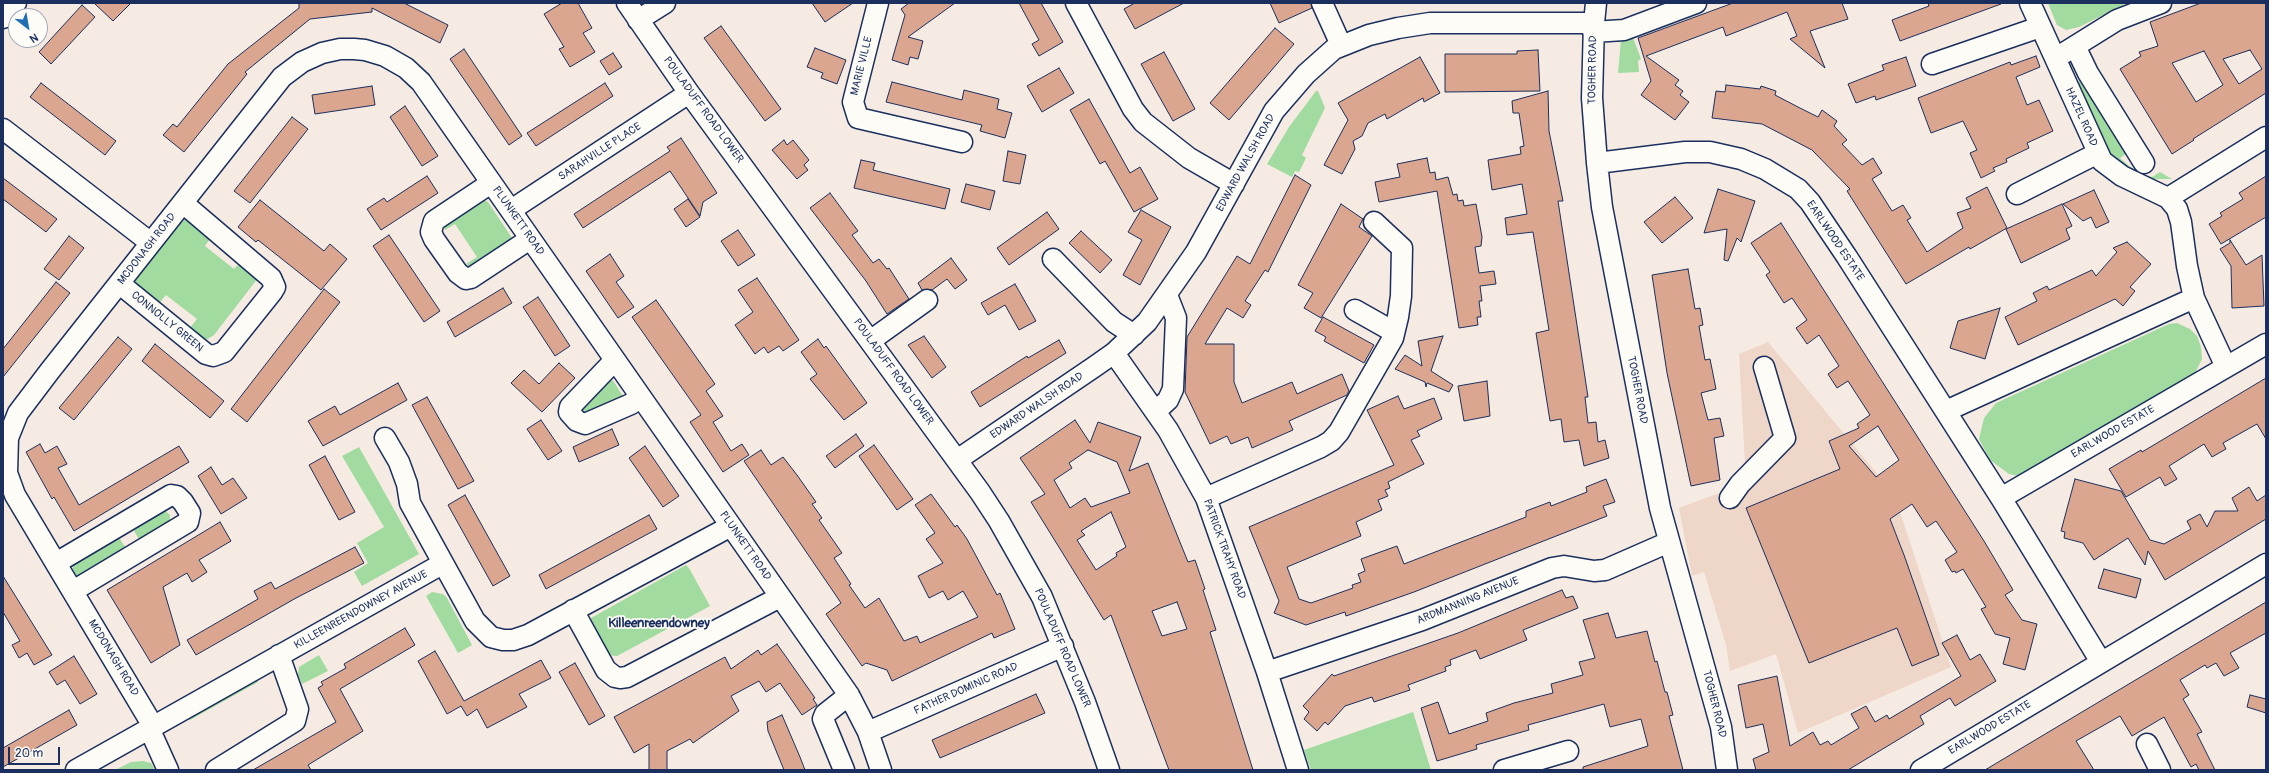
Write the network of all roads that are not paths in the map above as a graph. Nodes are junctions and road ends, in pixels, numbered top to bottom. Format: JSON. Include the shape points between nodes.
{"nodes":[{"id":1,"x":16,"y":3,"type":"edge"},
{"id":2,"x":627,"y":3,"type":"edge"},
{"id":3,"x":665,"y":3,"type":"edge"},
{"id":4,"x":878,"y":3,"type":"edge"},
{"id":5,"x":1322,"y":3,"type":"edge"},
{"id":6,"x":1596,"y":3,"type":"edge"},
{"id":7,"x":1696,"y":3,"type":"edge"},
{"id":8,"x":2030,"y":3,"type":"edge"},
{"id":9,"x":2161,"y":3,"type":"edge"},
{"id":10,"x":1084,"y":6,"type":"edge"},
{"id":11,"x":3,"y":18,"type":"edge"},
{"id":12,"x":638,"y":20,"type":"junction"},
{"id":13,"x":2040,"y":27,"type":"junction"},
{"id":14,"x":1594,"y":28,"type":"junction"},
{"id":15,"x":1341,"y":45,"type":"junction"},
{"id":16,"x":2075,"y":46,"type":"junction"},
{"id":17,"x":2055,"y":59,"type":"junction"},
{"id":18,"x":1932,"y":64,"type":"dead end"},
{"id":19,"x":421,"y":82,"type":"joint"},
{"id":20,"x":689,"y":93,"type":"junction"},
{"id":21,"x":3,"y":129,"type":"edge"},
{"id":22,"x":2266,"y":137,"type":"edge"},
{"id":23,"x":962,"y":142,"type":"dead end"},
{"id":24,"x":2098,"y":153,"type":"junction"},
{"id":25,"x":1596,"y":163,"type":"junction"},
{"id":26,"x":2144,"y":163,"type":"dead end"},
{"id":27,"x":491,"y":183,"type":"junction"},
{"id":28,"x":1234,"y":184,"type":"junction"},
{"id":29,"x":2017,"y":194,"type":"dead end"},
{"id":30,"x":2168,"y":198,"type":"junction"},
{"id":31,"x":183,"y":203,"type":"junction"},
{"id":32,"x":511,"y":210,"type":"junction"},
{"id":33,"x":1374,"y":222,"type":"dead end"},
{"id":34,"x":530,"y":239,"type":"junction"},
{"id":35,"x":151,"y":243,"type":"junction"},
{"id":36,"x":1053,"y":259,"type":"dead end"},
{"id":37,"x":120,"y":284,"type":"junction"},
{"id":38,"x":1167,"y":295,"type":"junction"},
{"id":39,"x":2194,"y":298,"type":"junction"},
{"id":40,"x":927,"y":300,"type":"dead end"},
{"id":41,"x":1355,"y":310,"type":"dead end"},
{"id":42,"x":1394,"y":332,"type":"junction"},
{"id":43,"x":1134,"y":335,"type":"junction"},
{"id":44,"x":870,"y":341,"type":"junction"},
{"id":45,"x":2266,"y":344,"type":"edge"},
{"id":46,"x":1114,"y":353,"type":"junction"},
{"id":47,"x":615,"y":360,"type":"junction"},
{"id":48,"x":1764,"y":367,"type":"dead end"},
{"id":49,"x":2226,"y":367,"type":"junction"},
{"id":50,"x":640,"y":397,"type":"junction"},
{"id":51,"x":1156,"y":411,"type":"junction"},
{"id":52,"x":1946,"y":411,"type":"junction"},
{"id":53,"x":385,"y":438,"type":"dead end"},
{"id":54,"x":957,"y":460,"type":"junction"},
{"id":55,"x":1206,"y":498,"type":"junction"},
{"id":56,"x":1730,"y":498,"type":"dead end"},
{"id":57,"x":2001,"y":498,"type":"junction"},
{"id":58,"x":122,"y":524,"type":"junction"},
{"id":59,"x":731,"y":526,"type":"junction"},
{"id":60,"x":1669,"y":542,"type":"junction"},
{"id":61,"x":139,"y":552,"type":"junction"},
{"id":62,"x":56,"y":563,"type":"junction"},
{"id":63,"x":442,"y":564,"type":"junction"},
{"id":64,"x":2266,"y":564,"type":"edge"},
{"id":65,"x":73,"y":591,"type":"junction"},
{"id":66,"x":780,"y":597,"type":"junction"},
{"id":67,"x":573,"y":610,"type":"junction"},
{"id":68,"x":1063,"y":646,"type":"junction"},
{"id":69,"x":279,"y":655,"type":"junction"},
{"id":70,"x":2101,"y":662,"type":"junction"},
{"id":71,"x":1267,"y":672,"type":"junction"},
{"id":72,"x":849,"y":696,"type":"junction"},
{"id":73,"x":151,"y":727,"type":"junction"},
{"id":74,"x":868,"y":732,"type":"junction"},
{"id":75,"x":2147,"y":744,"type":"dead end"},
{"id":76,"x":1568,"y":751,"type":"dead end"},
{"id":77,"x":76,"y":770,"type":"edge"},
{"id":78,"x":168,"y":770,"type":"edge"},
{"id":79,"x":216,"y":770,"type":"edge"},
{"id":80,"x":844,"y":770,"type":"edge"},
{"id":81,"x":881,"y":770,"type":"edge"},
{"id":82,"x":1109,"y":770,"type":"edge"},
{"id":83,"x":1298,"y":770,"type":"edge"},
{"id":84,"x":1504,"y":770,"type":"edge"},
{"id":85,"x":1727,"y":770,"type":"edge"},
{"id":86,"x":1921,"y":770,"type":"edge"},
{"id":87,"x":2160,"y":770,"type":"edge"}],
"edges":[{"from":1,"to":11,"type":"street"},
{"from":2,"to":12,"type":"street","name":"POULADUFF ROAD LOWER"},
{"from":3,"to":12,"type":"street"},
{"from":4,"to":23,"type":"street","name":"MARIE VILLE","via":[[853,102],[858,118]]},
{"from":5,"to":15,"type":"street"},
{"from":6,"to":14,"type":"street","name":"TOGHER ROAD"},
{"from":7,"to":14,"type":"street","name":"EDWARD WALSH ROAD","via":[[1624,30]]},
{"from":8,"to":13,"type":"street","name":"HAZEL ROAD"},
{"from":9,"to":16,"type":"street","via":[[2117,20]]},
{"from":10,"to":28,"type":"street","via":[[1133,109],[1143,122],[1189,158]]},
{"from":12,"to":20,"type":"street","name":"POULADUFF ROAD LOWER"},
{"from":13,"to":17,"type":"street","name":"HAZEL ROAD"},
{"from":13,"to":18,"type":"street"},
{"from":14,"to":15,"type":"street","name":"EDWARD WALSH ROAD","via":[[1430,23],[1398,28]]},
{"from":14,"to":25,"type":"street","name":"TOGHER ROAD","via":[[1592,98]]},
{"from":15,"to":28,"type":"street","name":"EDWARD WALSH ROAD","via":[[1315,64],[1274,111]]},
{"from":16,"to":17,"type":"street"},
{"from":16,"to":26,"type":"street","via":[[2088,73]]},
{"from":17,"to":24,"type":"street","name":"HAZEL ROAD"},
{"from":19,"to":27,"type":"street","name":"PLUNKETT ROAD"},
{"from":19,"to":31,"type":"street","name":"MCDONAGH ROAD","via":[[406,68],[385,56],[365,50],[340,49],[322,53],[302,62],[282,77]]},
{"from":20,"to":32,"type":"street","name":"SARAHVILLE PLACE"},
{"from":20,"to":44,"type":"street","name":"POULADUFF ROAD LOWER"},
{"from":21,"to":35,"type":"street"},
{"from":22,"to":30,"type":"street"},
{"from":24,"to":29,"type":"street"},
{"from":24,"to":30,"type":"street","name":"HAZEL ROAD","via":[[2102,161],[2118,174]]},
{"from":25,"to":52,"type":"street","name":"EARLWOOD ESTATE","via":[[1686,152],[1710,152],[1741,159],[1792,185],[1810,202]]},
{"from":25,"to":60,"type":"street","name":"TOGHER ROAD","via":[[1614,276]]},
{"from":27,"to":32,"type":"street","name":"PLUNKETT ROAD"},
{"from":27,"to":34,"type":"street","via":[[434,221],[431,226],[434,239],[454,268],[462,278],[471,278]]},
{"from":28,"to":38,"type":"street","name":"EDWARD WALSH ROAD","via":[[1196,252]]},
{"from":30,"to":39,"type":"street","via":[[2174,203],[2181,222]]},
{"from":31,"to":35,"type":"street","name":"MCDONAGH ROAD"},
{"from":31,"to":37,"type":"street","name":"CONNOLLY GREEN","via":[[272,278],[275,287],[272,292],[224,352],[213,356],[206,354]]},
{"from":32,"to":34,"type":"street","name":"PLUNKETT ROAD"},
{"from":33,"to":42,"type":"street","via":[[1402,248],[1401,296]]},
{"from":34,"to":47,"type":"street","name":"PLUNKETT ROAD"},
{"from":35,"to":37,"type":"street","name":"MCDONAGH ROAD"},
{"from":36,"to":43,"type":"street","via":[[1114,322]]},
{"from":37,"to":62,"type":"street","name":"MCDONAGH ROAD","via":[[18,413],[8,438],[6,456],[10,482],[22,508]]},
{"from":38,"to":43,"type":"street","name":"EDWARD WALSH ROAD"},
{"from":38,"to":51,"type":"street","via":[[1176,318],[1174,389],[1168,400]]},
{"from":39,"to":49,"type":"street"},
{"from":39,"to":52,"type":"street"},
{"from":40,"to":44,"type":"street"},
{"from":41,"to":42,"type":"street"},
{"from":42,"to":55,"type":"street","via":[[1346,420],[1331,441]]},
{"from":43,"to":46,"type":"street","name":"EDWARD WALSH ROAD"},
{"from":44,"to":54,"type":"street","name":"POULADUFF ROAD LOWER"},
{"from":45,"to":49,"type":"street","name":"EARLWOOD ESTATE"},
{"from":46,"to":51,"type":"street","name":"PATRICK TRAHY ROAD"},
{"from":46,"to":54,"type":"street","name":"EDWARD WALSH ROAD"},
{"from":47,"to":50,"type":"street","name":"PLUNKETT ROAD"},
{"from":47,"to":50,"type":"street","via":[[570,407],[569,412],[577,421],[585,424],[631,404]]},
{"from":48,"to":56,"type":"street","via":[[1786,438],[1740,484]]},
{"from":49,"to":57,"type":"street","name":"EARLWOOD ESTATE"},
{"from":50,"to":59,"type":"street","name":"PLUNKETT ROAD"},
{"from":51,"to":55,"type":"street","name":"PATRICK TRAHY ROAD"},
{"from":52,"to":57,"type":"street","name":"EARLWOOD ESTATE"},
{"from":53,"to":63,"type":"street","via":[[407,484],[410,504]]},
{"from":54,"to":68,"type":"street","name":"POULADUFF ROAD LOWER","via":[[1016,550],[1042,597]]},
{"from":55,"to":71,"type":"street","name":"PATRICK TRAHY ROAD"},
{"from":57,"to":70,"type":"street","name":"EARLWOOD ESTATE"},
{"from":58,"to":61,"type":"street"},
{"from":58,"to":61,"type":"street","via":[[171,495],[177,496],[190,513],[188,522]]},
{"from":58,"to":62,"type":"street"},
{"from":59,"to":66,"type":"street","name":"PLUNKETT ROAD"},
{"from":59,"to":67,"type":"street"},
{"from":60,"to":71,"type":"street","name":"ARDMANNING AVENUE","via":[[1605,570],[1594,571],[1564,566],[1552,568],[1422,620]]},
{"from":60,"to":85,"type":"street","name":"TOGHER ROAD","via":[[1721,727]]},
{"from":61,"to":65,"type":"street"},
{"from":62,"to":65,"type":"street","name":"MCDONAGH ROAD"},
{"from":63,"to":67,"type":"street","via":[[474,621],[491,637],[513,640]]},
{"from":63,"to":69,"type":"street","name":"KILLEENREENDOWNEY AVENUE"},
{"from":64,"to":70,"type":"street","name":"EARLWOOD ESTATE"},
{"from":65,"to":73,"type":"street","name":"MCDONAGH ROAD"},
{"from":66,"to":67,"type":"street","via":[[627,677],[620,678],[606,670]]},
{"from":66,"to":72,"type":"street","name":"PLUNKETT ROAD"},
{"from":68,"to":74,"type":"street","name":"FATHER DOMINIC ROAD"},
{"from":68,"to":82,"type":"street","name":"POULADUFF ROAD LOWER"},
{"from":69,"to":73,"type":"street","name":"KILLEENREENDOWNEY AVENUE"},
{"from":69,"to":79,"type":"street","via":[[298,709],[296,721]]},
{"from":70,"to":86,"type":"street","name":"EARLWOOD ESTATE"},
{"from":71,"to":83,"type":"street","name":"PATRICK TRAHY ROAD"},
{"from":72,"to":74,"type":"street"},
{"from":72,"to":80,"type":"street","via":[[822,719]]},
{"from":73,"to":77,"type":"street","name":"KILLEENREENDOWNEY AVENUE"},
{"from":73,"to":78,"type":"street"},
{"from":74,"to":81,"type":"street"},
{"from":75,"to":87,"type":"street"},
{"from":76,"to":84,"type":"street"}]}
